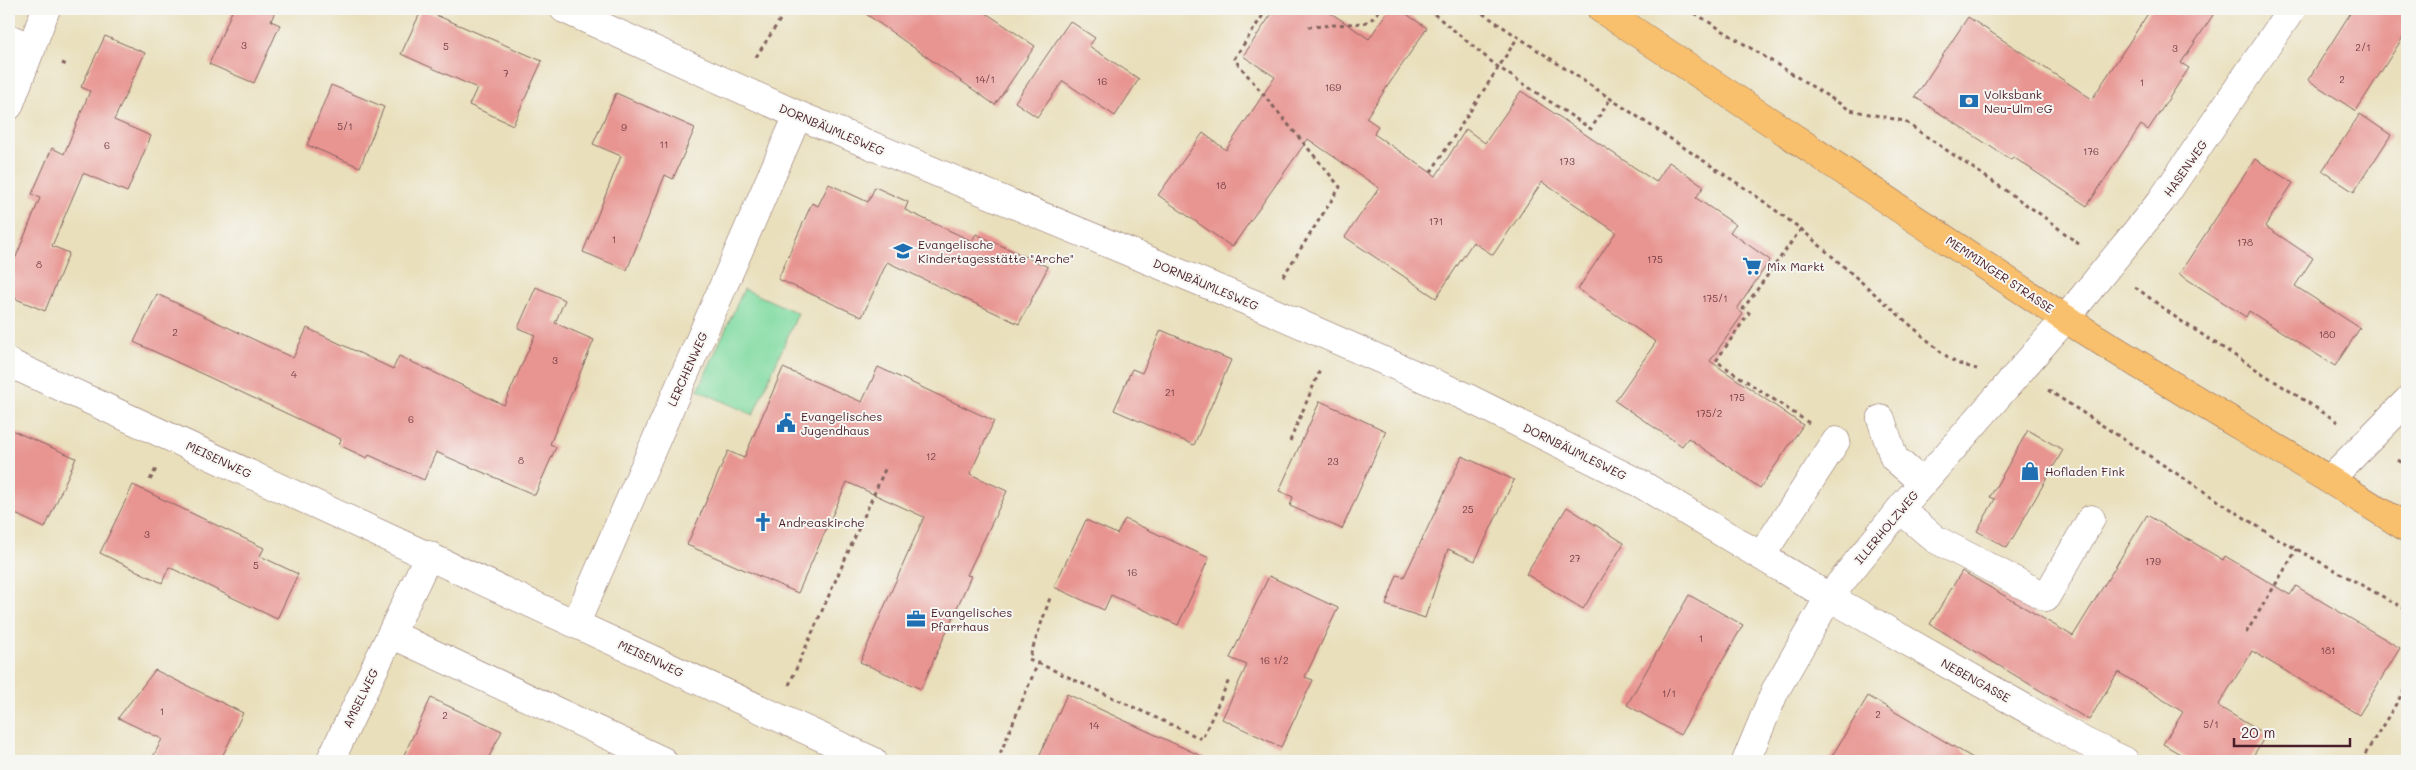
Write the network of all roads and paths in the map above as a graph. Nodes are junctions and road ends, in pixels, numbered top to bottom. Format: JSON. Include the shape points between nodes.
{"nodes":[{"id":1,"x":46,"y":9,"type":"edge"},
{"id":2,"x":564,"y":9,"type":"edge"},
{"id":3,"x":787,"y":9,"type":"edge"},
{"id":4,"x":1267,"y":9,"type":"edge"},
{"id":5,"x":1381,"y":9,"type":"edge"},
{"id":6,"x":1428,"y":9,"type":"edge"},
{"id":7,"x":1476,"y":9,"type":"edge"},
{"id":8,"x":1601,"y":9,"type":"edge"},
{"id":9,"x":1688,"y":9,"type":"edge"},
{"id":10,"x":2292,"y":9,"type":"edge"},
{"id":11,"x":1308,"y":27,"type":"dead end"},
{"id":12,"x":1518,"y":37,"type":"junction"},
{"id":13,"x":20,"y":43,"type":"edge"},
{"id":14,"x":1498,"y":67,"type":"junction"},
{"id":15,"x":736,"y":87,"type":"junction"},
{"id":16,"x":1611,"y":98,"type":"junction"},
{"id":17,"x":9,"y":106,"type":"edge"},
{"id":18,"x":798,"y":115,"type":"junction"},
{"id":19,"x":1431,"y":172,"type":"dead end"},
{"id":20,"x":1801,"y":229,"type":"junction"},
{"id":21,"x":2108,"y":267,"type":"junction"},
{"id":22,"x":1264,"y":308,"type":"junction"},
{"id":23,"x":2066,"y":318,"type":"junction"},
{"id":24,"x":1334,"y":338,"type":"junction"},
{"id":25,"x":9,"y":362,"type":"edge"},
{"id":26,"x":2013,"y":379,"type":"junction"},
{"id":27,"x":2403,"y":413,"type":"edge"},
{"id":28,"x":1881,"y":419,"type":"dead end"},
{"id":29,"x":1826,"y":434,"type":"joint"},
{"id":30,"x":1290,"y":441,"type":"dead end"},
{"id":31,"x":2369,"y":442,"type":"junction"},
{"id":32,"x":2407,"y":466,"type":"edge"},
{"id":33,"x":886,"y":467,"type":"dead end"},
{"id":34,"x":2330,"y":479,"type":"junction"},
{"id":35,"x":1923,"y":483,"type":"junction"},
{"id":36,"x":1900,"y":509,"type":"junction"},
{"id":37,"x":2091,"y":519,"type":"dead end"},
{"id":38,"x":2407,"y":528,"type":"edge"},
{"id":39,"x":2297,"y":549,"type":"junction"},
{"id":40,"x":429,"y":555,"type":"junction"},
{"id":41,"x":1761,"y":556,"type":"junction"},
{"id":42,"x":1051,"y":596,"type":"dead end"},
{"id":43,"x":1828,"y":597,"type":"junction"},
{"id":44,"x":2407,"y":610,"type":"edge"},
{"id":45,"x":576,"y":623,"type":"junction"},
{"id":46,"x":2246,"y":633,"type":"dead end"},
{"id":47,"x":391,"y":634,"type":"junction"},
{"id":48,"x":1038,"y":663,"type":"junction"},
{"id":49,"x":1229,"y":680,"type":"dead end"},
{"id":50,"x":2407,"y":686,"type":"edge"},
{"id":51,"x":776,"y":716,"type":"junction"},
{"id":52,"x":845,"y":756,"type":"edge"},
{"id":53,"x":330,"y":761,"type":"edge"},
{"id":54,"x":663,"y":761,"type":"edge"},
{"id":55,"x":873,"y":761,"type":"edge"},
{"id":56,"x":997,"y":761,"type":"edge"},
{"id":57,"x":1746,"y":761,"type":"edge"},
{"id":58,"x":2125,"y":761,"type":"edge"},
{"id":59,"x":2362,"y":761,"type":"edge"}],
"edges":[{"from":1,"to":13,"type":"street"},
{"from":2,"to":15,"type":"street","name":"DORNBÄUMLESWEG"},
{"from":3,"to":15,"type":"path"},
{"from":4,"to":22,"type":"path","via":[[1234,59],[1340,187]]},
{"from":5,"to":11,"type":"path","via":[[1370,21],[1363,23]]},
{"from":6,"to":14,"type":"path"},
{"from":7,"to":12,"type":"path"},
{"from":8,"to":23,"type":"main road","name":"MEMMINGER STRASSE"},
{"from":9,"to":21,"type":"path","via":[[1850,110],[1904,121],[2040,214]]},
{"from":10,"to":21,"type":"street","name":"HASENWEG","via":[[2161,201]]},
{"from":12,"to":14,"type":"path"},
{"from":12,"to":16,"type":"path"},
{"from":13,"to":17,"type":"street"},
{"from":14,"to":16,"type":"path","via":[[1591,129]]},
{"from":14,"to":19,"type":"path"},
{"from":15,"to":18,"type":"street","name":"DORNBÄUMLESWEG"},
{"from":16,"to":20,"type":"path"},
{"from":18,"to":22,"type":"street","name":"DORNBÄUMLESWEG"},
{"from":18,"to":45,"type":"street","name":"LERCHENWEG"},
{"from":20,"to":26,"type":"path","via":[[1956,363]]},
{"from":20,"to":29,"type":"path","via":[[1743,309],[1749,313],[1716,361]]},
{"from":21,"to":23,"type":"street","name":"HASENWEG"},
{"from":21,"to":31,"type":"path","via":[[2178,319]]},
{"from":22,"to":24,"type":"street","name":"DORNBÄUMLESWEG"},
{"from":23,"to":26,"type":"street","name":"ILLERHOLZWEG"},
{"from":23,"to":34,"type":"main road","name":"MEMMINGER STRASSE"},
{"from":24,"to":30,"type":"path"},
{"from":24,"to":41,"type":"street","name":"DORNBÄUMLESWEG","via":[[1466,397],[1641,484]]},
{"from":25,"to":40,"type":"street","name":"MEISENWEG"},
{"from":26,"to":35,"type":"street","name":"ILLERHOLZWEG"},
{"from":26,"to":39,"type":"path","via":[[2052,391],[2271,536]]},
{"from":27,"to":31,"type":"street"},
{"from":28,"to":35,"type":"street","via":[[1894,458]]},
{"from":29,"to":41,"type":"street"},
{"from":31,"to":32,"type":"path"},
{"from":31,"to":34,"type":"street"},
{"from":33,"to":51,"type":"path"},
{"from":34,"to":38,"type":"main road","name":"MEMMINGER STRASSE"},
{"from":35,"to":36,"type":"street","name":"ILLERHOLZWEG"},
{"from":36,"to":37,"type":"street","via":[[1935,539],[2046,597]]},
{"from":36,"to":43,"type":"street","name":"ILLERHOLZWEG"},
{"from":39,"to":44,"type":"path"},
{"from":39,"to":46,"type":"path"},
{"from":40,"to":45,"type":"street","name":"MEISENWEG"},
{"from":40,"to":47,"type":"street"},
{"from":41,"to":43,"type":"street","name":"DORNBÄUMLESWEG"},
{"from":42,"to":48,"type":"path","via":[[1029,659]]},
{"from":43,"to":57,"type":"street","name":"ILLERHOLZWEG","via":[[1775,691]]},
{"from":43,"to":58,"type":"street","name":"NEBENGASSE","via":[[2085,742]]},
{"from":45,"to":51,"type":"street","name":"MEISENWEG"},
{"from":47,"to":53,"type":"street","name":"AMSELWEG"},
{"from":47,"to":54,"type":"street"},
{"from":48,"to":49,"type":"path","via":[[1202,739]]},
{"from":48,"to":56,"type":"path"},
{"from":50,"to":59,"type":"path"},
{"from":51,"to":52,"type":"street","name":"MEISENWEG"},
{"from":52,"to":55,"type":"street","name":"MEISENWEG"}]}
